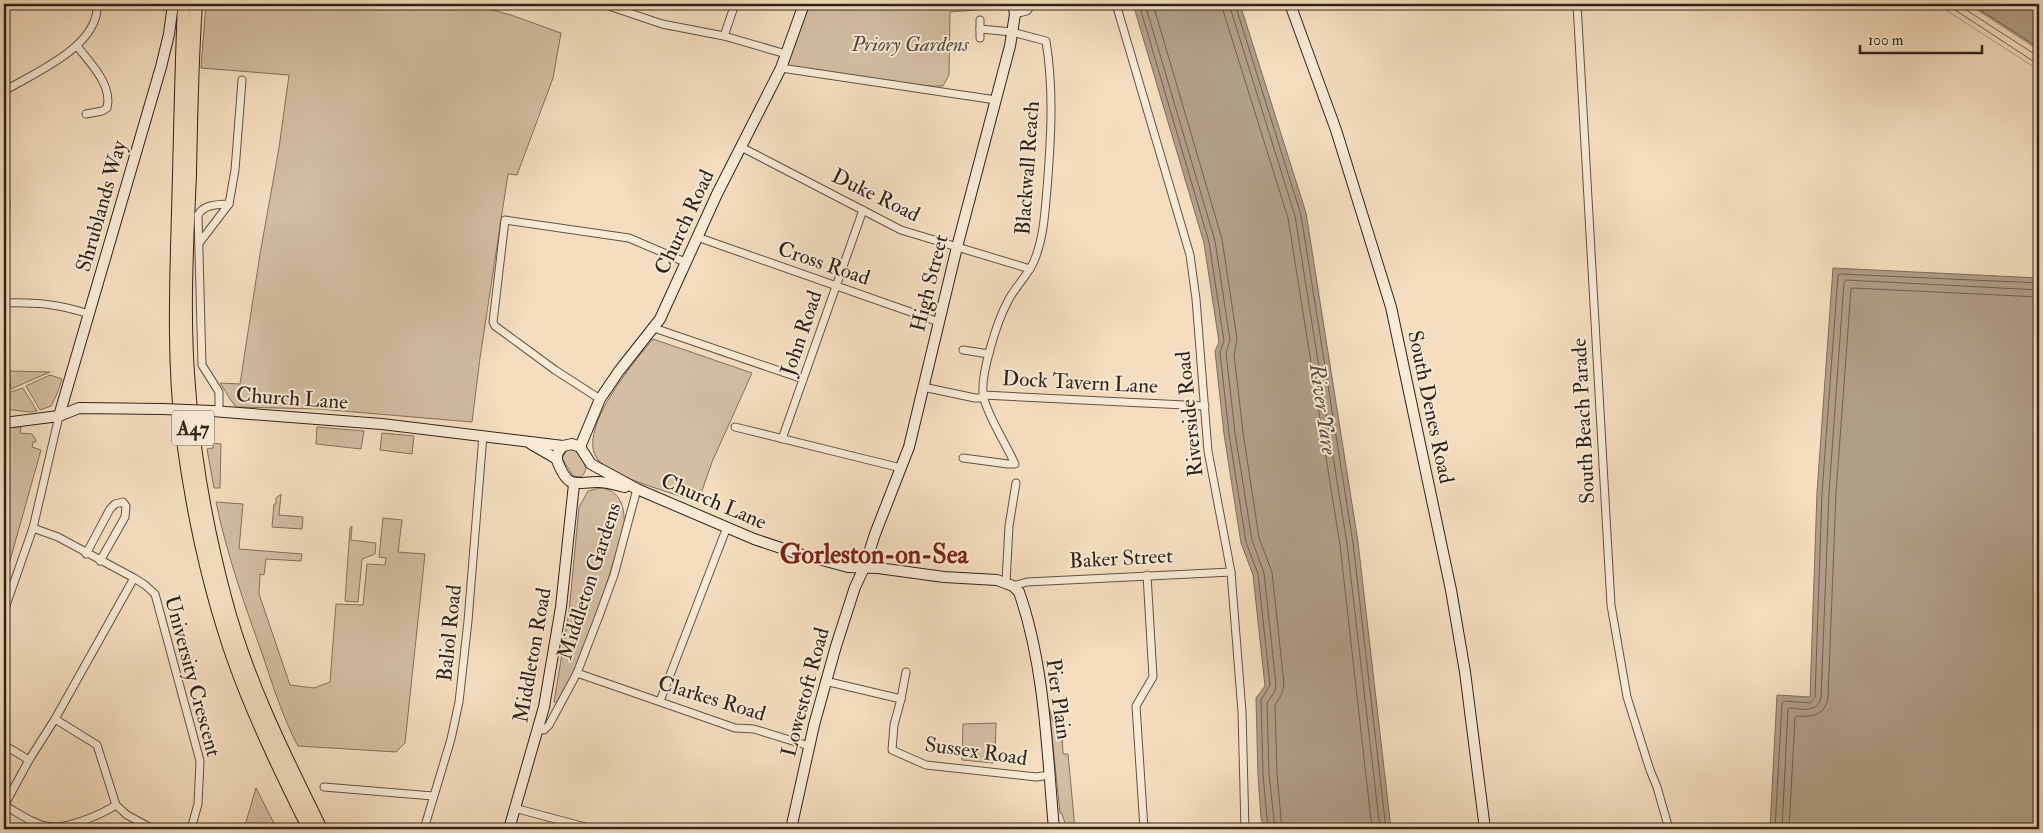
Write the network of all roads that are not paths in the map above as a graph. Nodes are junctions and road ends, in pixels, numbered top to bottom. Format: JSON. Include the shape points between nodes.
{"nodes":[{"id":1,"x":97,"y":4,"type":"edge"},
{"id":2,"x":173,"y":4,"type":"edge"},
{"id":3,"x":184,"y":4,"type":"edge"},
{"id":4,"x":196,"y":4,"type":"edge"},
{"id":5,"x":606,"y":4,"type":"edge"},
{"id":6,"x":735,"y":4,"type":"edge"},
{"id":7,"x":804,"y":4,"type":"edge"},
{"id":8,"x":1032,"y":4,"type":"edge"},
{"id":9,"x":1116,"y":4,"type":"edge"},
{"id":10,"x":1290,"y":4,"type":"edge"},
{"id":11,"x":1577,"y":4,"type":"edge"},
{"id":12,"x":1014,"y":9,"type":"edge"},
{"id":13,"x":980,"y":20,"type":"dead end"},
{"id":14,"x":980,"y":29,"type":"junction"},
{"id":15,"x":1012,"y":32,"type":"junction"},
{"id":16,"x":724,"y":36,"type":"junction"},
{"id":17,"x":980,"y":38,"type":"dead end"},
{"id":18,"x":77,"y":46,"type":"junction"},
{"id":19,"x":786,"y":54,"type":"junction"},
{"id":20,"x":781,"y":68,"type":"junction"},
{"id":21,"x":242,"y":80,"type":"dead end"},
{"id":22,"x":4,"y":91,"type":"edge"},
{"id":23,"x":996,"y":100,"type":"junction"},
{"id":24,"x":86,"y":114,"type":"dead end"},
{"id":25,"x":741,"y":147,"type":"junction"},
{"id":26,"x":4,"y":167,"type":"edge"},
{"id":27,"x":229,"y":204,"type":"junction"},
{"id":28,"x":863,"y":210,"type":"junction"},
{"id":29,"x":4,"y":231,"type":"edge"},
{"id":30,"x":697,"y":237,"type":"junction"},
{"id":31,"x":200,"y":242,"type":"junction"},
{"id":32,"x":957,"y":247,"type":"junction"},
{"id":33,"x":685,"y":262,"type":"junction"},
{"id":34,"x":1030,"y":269,"type":"junction"},
{"id":35,"x":836,"y":286,"type":"junction"},
{"id":36,"x":4,"y":304,"type":"edge"},
{"id":37,"x":89,"y":314,"type":"junction"},
{"id":38,"x":939,"y":322,"type":"junction"},
{"id":39,"x":654,"y":328,"type":"junction"},
{"id":40,"x":963,"y":350,"type":"dead end"},
{"id":41,"x":990,"y":354,"type":"junction"},
{"id":42,"x":803,"y":379,"type":"junction"},
{"id":43,"x":923,"y":387,"type":"junction"},
{"id":44,"x":983,"y":397,"type":"junction"},
{"id":45,"x":600,"y":399,"type":"junction"},
{"id":46,"x":1205,"y":406,"type":"junction"},
{"id":47,"x":216,"y":412,"type":"junction"},
{"id":48,"x":59,"y":416,"type":"junction"},
{"id":49,"x":4,"y":423,"type":"edge"},
{"id":50,"x":735,"y":427,"type":"dead end"},
{"id":51,"x":483,"y":435,"type":"junction"},
{"id":52,"x":782,"y":438,"type":"junction"},
{"id":53,"x":523,"y":440,"type":"junction"},
{"id":54,"x":563,"y":446,"type":"junction"},
{"id":55,"x":580,"y":447,"type":"junction"},
{"id":56,"x":963,"y":458,"type":"dead end"},
{"id":57,"x":556,"y":459,"type":"junction"},
{"id":58,"x":591,"y":464,"type":"junction"},
{"id":59,"x":901,"y":468,"type":"junction"},
{"id":60,"x":585,"y":482,"type":"junction"},
{"id":61,"x":1016,"y":483,"type":"dead end"},
{"id":62,"x":574,"y":484,"type":"junction"},
{"id":63,"x":637,"y":490,"type":"junction"},
{"id":64,"x":727,"y":527,"type":"junction"},
{"id":65,"x":33,"y":528,"type":"junction"},
{"id":66,"x":86,"y":554,"type":"junction"},
{"id":67,"x":100,"y":561,"type":"junction"},
{"id":68,"x":864,"y":568,"type":"junction"},
{"id":69,"x":1231,"y":572,"type":"junction"},
{"id":70,"x":1147,"y":575,"type":"junction"},
{"id":71,"x":134,"y":578,"type":"junction"},
{"id":72,"x":1009,"y":584,"type":"junction"},
{"id":73,"x":4,"y":611,"type":"edge"},
{"id":74,"x":906,"y":672,"type":"dead end"},
{"id":75,"x":577,"y":673,"type":"junction"},
{"id":76,"x":826,"y":681,"type":"junction"},
{"id":77,"x":901,"y":699,"type":"junction"},
{"id":78,"x":660,"y":702,"type":"junction"},
{"id":79,"x":55,"y":718,"type":"junction"},
{"id":80,"x":538,"y":729,"type":"junction"},
{"id":81,"x":4,"y":745,"type":"edge"},
{"id":82,"x":809,"y":746,"type":"junction"},
{"id":83,"x":29,"y":760,"type":"junction"},
{"id":84,"x":1050,"y":775,"type":"junction"},
{"id":85,"x":324,"y":787,"type":"dead end"},
{"id":86,"x":433,"y":796,"type":"junction"},
{"id":87,"x":4,"y":805,"type":"edge"},
{"id":88,"x":116,"y":805,"type":"junction"},
{"id":89,"x":514,"y":808,"type":"junction"},
{"id":90,"x":153,"y":829,"type":"edge"},
{"id":91,"x":191,"y":829,"type":"edge"},
{"id":92,"x":309,"y":829,"type":"edge"},
{"id":93,"x":321,"y":829,"type":"edge"},
{"id":94,"x":424,"y":829,"type":"edge"},
{"id":95,"x":509,"y":829,"type":"edge"},
{"id":96,"x":593,"y":829,"type":"edge"},
{"id":97,"x":791,"y":829,"type":"edge"},
{"id":98,"x":1054,"y":829,"type":"edge"},
{"id":99,"x":1144,"y":829,"type":"edge"},
{"id":100,"x":1245,"y":829,"type":"edge"},
{"id":101,"x":1485,"y":829,"type":"edge"},
{"id":102,"x":1669,"y":829,"type":"edge"}],
"edges":[{"from":1,"to":18,"type":"street","via":[[95,19]]},
{"from":2,"to":37,"type":"street","name":"Shrublands Way","via":[[169,34]]},
{"from":3,"to":92,"type":"highway","number":"A47","via":[[176,337],[182,432],[191,494],[206,564],[234,659],[258,722]]},
{"from":4,"to":93,"type":"highway","number":"A47","via":[[186,337],[189,396],[202,496],[225,599],[243,654],[268,717]]},
{"from":5,"to":16,"type":"street","via":[[659,23]]},
{"from":6,"to":16,"type":"street"},
{"from":7,"to":19,"type":"street","name":"Church Road"},
{"from":8,"to":12,"type":"street","via":[[1027,11]]},
{"from":9,"to":46,"type":"street","name":"Riverside Road","via":[[1190,256]]},
{"from":10,"to":101,"type":"street","name":"South Denes Road","via":[[1336,130],[1391,307],[1451,590]]},
{"from":11,"to":102,"type":"street","name":"South Beach Parade","via":[[1611,605],[1627,696]]},
{"from":12,"to":15,"type":"street","name":"High Street"},
{"from":13,"to":14,"type":"street"},
{"from":14,"to":15,"type":"street"},
{"from":14,"to":17,"type":"street"},
{"from":15,"to":23,"type":"street","name":"High Street"},
{"from":15,"to":34,"type":"street","name":"Blackwall Reach","via":[[1044,39],[1050,70],[1050,146],[1043,233]]},
{"from":16,"to":19,"type":"street"},
{"from":18,"to":22,"type":"street"},
{"from":18,"to":24,"type":"street","via":[[103,80],[108,97],[106,108]]},
{"from":19,"to":20,"type":"street","name":"Church Road"},
{"from":20,"to":23,"type":"street"},
{"from":20,"to":25,"type":"street","name":"Church Road"},
{"from":21,"to":27,"type":"street"},
{"from":23,"to":32,"type":"street","name":"High Street"},
{"from":25,"to":28,"type":"street","name":"Duke Road"},
{"from":25,"to":30,"type":"street","name":"Church Road"},
{"from":26,"to":29,"type":"street"},
{"from":27,"to":31,"type":"street"},
{"from":27,"to":31,"type":"street","via":[[201,210],[198,215]]},
{"from":28,"to":32,"type":"street","name":"Duke Road","via":[[901,230]]},
{"from":28,"to":35,"type":"street","name":"John Road"},
{"from":30,"to":33,"type":"street","name":"Church Road"},
{"from":30,"to":35,"type":"street","name":"Cross Road"},
{"from":31,"to":47,"type":"street","via":[[202,365],[219,392]]},
{"from":32,"to":34,"type":"street","name":"Duke Road"},
{"from":32,"to":38,"type":"street","name":"High Street"},
{"from":33,"to":39,"type":"street","name":"Church Road"},
{"from":33,"to":45,"type":"street","via":[[629,238],[506,220],[495,326]]},
{"from":34,"to":41,"type":"street","name":"Blackwall Reach","via":[[1001,314]]},
{"from":35,"to":38,"type":"street","name":"Cross Road"},
{"from":35,"to":42,"type":"street","name":"John Road"},
{"from":36,"to":37,"type":"street","via":[[43,303]]},
{"from":37,"to":48,"type":"street","name":"Shrublands Way"},
{"from":38,"to":43,"type":"street","name":"High Street"},
{"from":39,"to":42,"type":"street"},
{"from":39,"to":45,"type":"street","name":"Church Road"},
{"from":40,"to":41,"type":"street"},
{"from":41,"to":44,"type":"street","name":"Blackwall Reach"},
{"from":42,"to":52,"type":"street","name":"John Road"},
{"from":43,"to":44,"type":"street","name":"Dock Tavern Lane"},
{"from":43,"to":59,"type":"street","name":"High Street"},
{"from":44,"to":46,"type":"street","name":"Dock Tavern Lane"},
{"from":44,"to":56,"type":"street","via":[[1016,464]]},
{"from":45,"to":55,"type":"street","name":"Church Road"},
{"from":46,"to":69,"type":"street","name":"Riverside Road","via":[[1208,451]]},
{"from":47,"to":48,"type":"street","name":"Church Lane","bridge":true,"via":[[79,408]]},
{"from":47,"to":51,"type":"street","name":"Church Lane"},
{"from":48,"to":49,"type":"street","name":"Church Lane"},
{"from":48,"to":65,"type":"street"},
{"from":50,"to":52,"type":"street"},
{"from":51,"to":53,"type":"street","name":"Church Lane"},
{"from":51,"to":86,"type":"street","name":"Baliol Road","via":[[462,681],[451,739]]},
{"from":52,"to":59,"type":"street"},
{"from":53,"to":54,"type":"street","name":"Church Lane"},
{"from":53,"to":57,"type":"street","name":"Church Lane"},
{"from":54,"to":55,"type":"street","name":"Church Lane","via":[[572,444]]},
{"from":54,"to":57,"type":"street"},
{"from":55,"to":58,"type":"street","name":"Church Lane"},
{"from":57,"to":62,"type":"street","name":"Church Lane","via":[[564,475]]},
{"from":58,"to":60,"type":"street","via":[[590,478]]},
{"from":58,"to":63,"type":"street","name":"Church Lane"},
{"from":59,"to":68,"type":"street","name":"High Street"},
{"from":60,"to":62,"type":"street","name":"Church Lane"},
{"from":60,"to":63,"type":"street","name":"Church Lane"},
{"from":61,"to":72,"type":"street","via":[[1009,526]]},
{"from":62,"to":80,"type":"street","name":"Middleton Road","via":[[561,607]]},
{"from":63,"to":64,"type":"street","name":"Church Lane"},
{"from":63,"to":75,"type":"street","name":"Middleton Gardens","via":[[614,575]]},
{"from":64,"to":68,"type":"street","name":"Church Lane","via":[[796,553]]},
{"from":64,"to":78,"type":"street"},
{"from":65,"to":66,"type":"street","name":"University Crescent","via":[[58,537]]},
{"from":65,"to":73,"type":"street"},
{"from":66,"to":67,"type":"street","name":"University Crescent"},
{"from":66,"to":67,"type":"street","via":[[110,509],[114,504],[123,502],[125,517]]},
{"from":67,"to":71,"type":"street","name":"University Crescent"},
{"from":68,"to":72,"type":"street","name":"Baker Street"},
{"from":68,"to":76,"type":"street","name":"Lowestoft Road"},
{"from":69,"to":70,"type":"street","name":"Baker Street"},
{"from":69,"to":100,"type":"street","name":"Riverside Road","via":[[1242,712]]},
{"from":70,"to":72,"type":"street","name":"Baker Street"},
{"from":70,"to":99,"type":"street","via":[[1153,677],[1136,706]]},
{"from":71,"to":79,"type":"street"},
{"from":71,"to":91,"type":"street","name":"University Crescent","via":[[155,594],[198,748],[200,781]]},
{"from":72,"to":84,"type":"street","name":"Pier Plain","via":[[1020,592],[1023,602],[1043,704]]},
{"from":74,"to":77,"type":"street","name":"Sussex Road"},
{"from":75,"to":78,"type":"street","name":"Clarkes Road"},
{"from":75,"to":80,"type":"street","name":"Middleton Gardens","via":[[549,725],[544,730]]},
{"from":76,"to":77,"type":"street"},
{"from":76,"to":82,"type":"street","name":"Lowestoft Road"},
{"from":77,"to":84,"type":"street","name":"Sussex Road","via":[[892,750],[926,765],[1036,777]]},
{"from":78,"to":82,"type":"street","name":"Clarkes Road","via":[[735,728],[754,729]]},
{"from":79,"to":83,"type":"street"},
{"from":79,"to":88,"type":"street","via":[[96,744]]},
{"from":80,"to":89,"type":"street","name":"Middleton Road"},
{"from":81,"to":83,"type":"street"},
{"from":82,"to":97,"type":"street","name":"Lowestoft Road"},
{"from":83,"to":87,"type":"street"},
{"from":84,"to":98,"type":"street","name":"Pier Plain"},
{"from":85,"to":86,"type":"street"},
{"from":86,"to":94,"type":"street","name":"Baliol Road"},
{"from":87,"to":88,"type":"street","via":[[43,825],[54,827],[87,819]]},
{"from":88,"to":90,"type":"street"},
{"from":89,"to":95,"type":"street","name":"Middleton Road"},
{"from":89,"to":96,"type":"street"}]}
